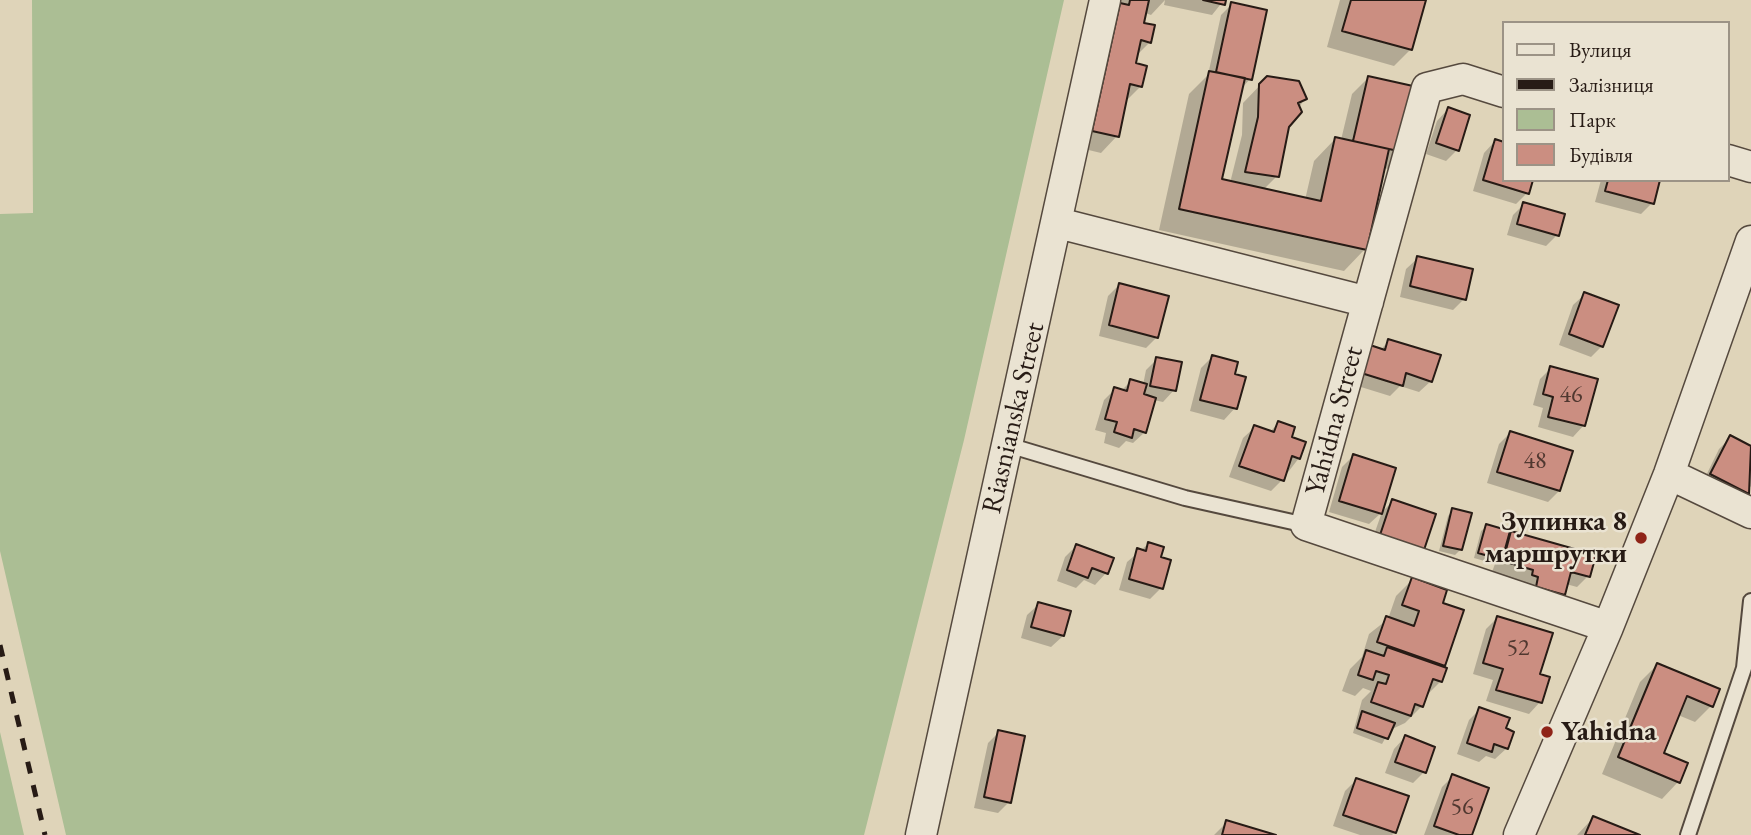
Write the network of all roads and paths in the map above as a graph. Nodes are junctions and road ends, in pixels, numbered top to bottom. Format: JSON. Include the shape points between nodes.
{"nodes":[{"id":1,"x":1105,"y":0,"type":"edge"},
{"id":2,"x":1502,"y":91,"type":"edge"},
{"id":3,"x":1730,"y":161,"type":"edge"},
{"id":4,"x":1751,"y":167,"type":"edge"},
{"id":5,"x":1058,"y":223,"type":"junction"},
{"id":6,"x":1751,"y":241,"type":"edge"},
{"id":7,"x":1368,"y":302,"type":"junction"},
{"id":8,"x":1008,"y":445,"type":"junction"},
{"id":9,"x":1669,"y":474,"type":"junction"},
{"id":10,"x":1751,"y":513,"type":"edge"},
{"id":11,"x":1306,"y":525,"type":"junction"},
{"id":12,"x":1751,"y":601,"type":"edge"},
{"id":13,"x":1608,"y":627,"type":"junction"},
{"id":14,"x":921,"y":835,"type":"edge"},
{"id":15,"x":1519,"y":835,"type":"edge"},
{"id":16,"x":1688,"y":835,"type":"edge"}],
"edges":[{"from":1,"to":5,"type":"street","name":"Riasnianska Street"},
{"from":2,"to":7,"type":"street","name":"Yahidna Street","via":[[1463,79],[1427,88]]},
{"from":3,"to":4,"type":"street"},
{"from":5,"to":7,"type":"street"},
{"from":5,"to":8,"type":"street","name":"Riasnianska Street"},
{"from":6,"to":9,"type":"street"},
{"from":7,"to":11,"type":"street","name":"Yahidna Street"},
{"from":8,"to":11,"type":"lane","via":[[1185,498]]},
{"from":8,"to":14,"type":"street","name":"Riasnianska Street"},
{"from":9,"to":10,"type":"street"},
{"from":9,"to":13,"type":"street"},
{"from":11,"to":13,"type":"street","name":"Yahidna Street"},
{"from":12,"to":16,"type":"lane","via":[[1744,668]]},
{"from":13,"to":15,"type":"street"}]}
